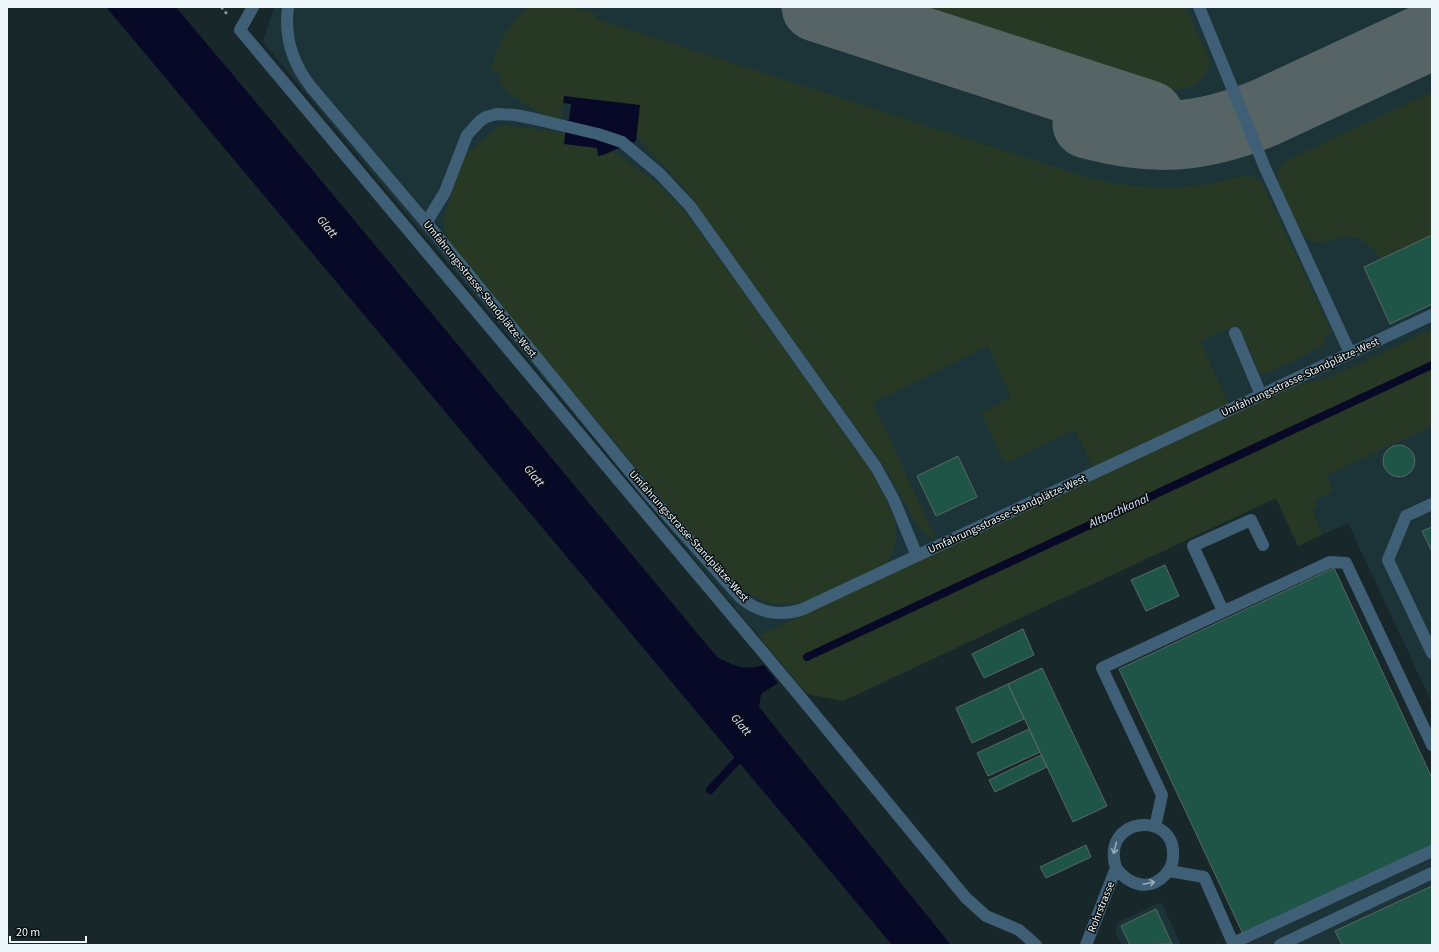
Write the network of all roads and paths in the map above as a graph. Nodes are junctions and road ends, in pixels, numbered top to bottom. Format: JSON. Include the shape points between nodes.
{"nodes":[{"id":1,"x":253,"y":7,"type":"edge"},
{"id":2,"x":288,"y":7,"type":"edge"},
{"id":3,"x":1199,"y":7,"type":"edge"},
{"id":4,"x":426,"y":223,"type":"junction"},
{"id":5,"x":1432,"y":316,"type":"edge"},
{"id":6,"x":1235,"y":333,"type":"dead end"},
{"id":7,"x":1350,"y":353,"type":"junction"},
{"id":8,"x":1262,"y":395,"type":"junction"},
{"id":9,"x":1432,"y":504,"type":"edge"},
{"id":10,"x":1264,"y":545,"type":"dead end"},
{"id":11,"x":917,"y":556,"type":"junction"},
{"id":12,"x":1222,"y":611,"type":"junction"},
{"id":13,"x":1432,"y":653,"type":"edge"},
{"id":14,"x":1432,"y":745,"type":"edge"},
{"id":15,"x":1155,"y":826,"type":"junction"},
{"id":16,"x":1432,"y":851,"type":"edge"},
{"id":17,"x":1116,"y":868,"type":"junction"},
{"id":18,"x":1169,"y":871,"type":"junction"},
{"id":19,"x":1432,"y":874,"type":"edge"},
{"id":20,"x":1036,"y":945,"type":"edge"},
{"id":21,"x":1086,"y":945,"type":"edge"},
{"id":22,"x":1280,"y":945,"type":"edge"}],
"edges":[{"from":1,"to":20,"type":"street","via":[[240,30],[798,694],[966,898],[986,916],[1019,930]]},
{"from":2,"to":4,"type":"street","name":"Umfahrungsstrasse-Standplätze-West","via":[[290,45],[303,76]]},
{"from":3,"to":7,"type":"street","via":[[1265,168]]},
{"from":4,"to":11,"type":"street","name":"Umfahrungsstrasse-Standplätze-West","via":[[650,495],[746,602],[772,613],[796,612]]},
{"from":4,"to":11,"type":"street","via":[[445,192],[468,135],[476,124],[486,117],[497,114],[525,116],[622,142],[660,174],[690,206],[876,467],[894,500]]},
{"from":5,"to":7,"type":"street","name":"Umfahrungsstrasse-Standplätze-West"},
{"from":6,"to":8,"type":"street"},
{"from":7,"to":8,"type":"street","name":"Umfahrungsstrasse-Standplätze-West"},
{"from":8,"to":11,"type":"street","name":"Umfahrungsstrasse-Standplätze-West"},
{"from":9,"to":13,"type":"street","via":[[1406,516],[1388,560]]},
{"from":10,"to":12,"type":"street","via":[[1251,520],[1193,546]]},
{"from":12,"to":14,"type":"street","via":[[1330,562],[1346,562]]},
{"from":12,"to":15,"type":"street","via":[[1102,668],[1162,795]]},
{"from":15,"to":17,"type":"street","name":"Rohrstrasse","one_way":true,"via":[[1134,825],[1125,830],[1114,848]]},
{"from":15,"to":18,"type":"street","via":[[1171,841],[1174,851]]},
{"from":16,"to":18,"type":"street","via":[[1234,943],[1204,877]]},
{"from":17,"to":18,"type":"street","name":"Rohrstrasse","one_way":true,"via":[[1122,877],[1131,883],[1142,885],[1152,884]]},
{"from":17,"to":21,"type":"street","name":"Rohrstrasse"},
{"from":19,"to":22,"type":"street"}]}
